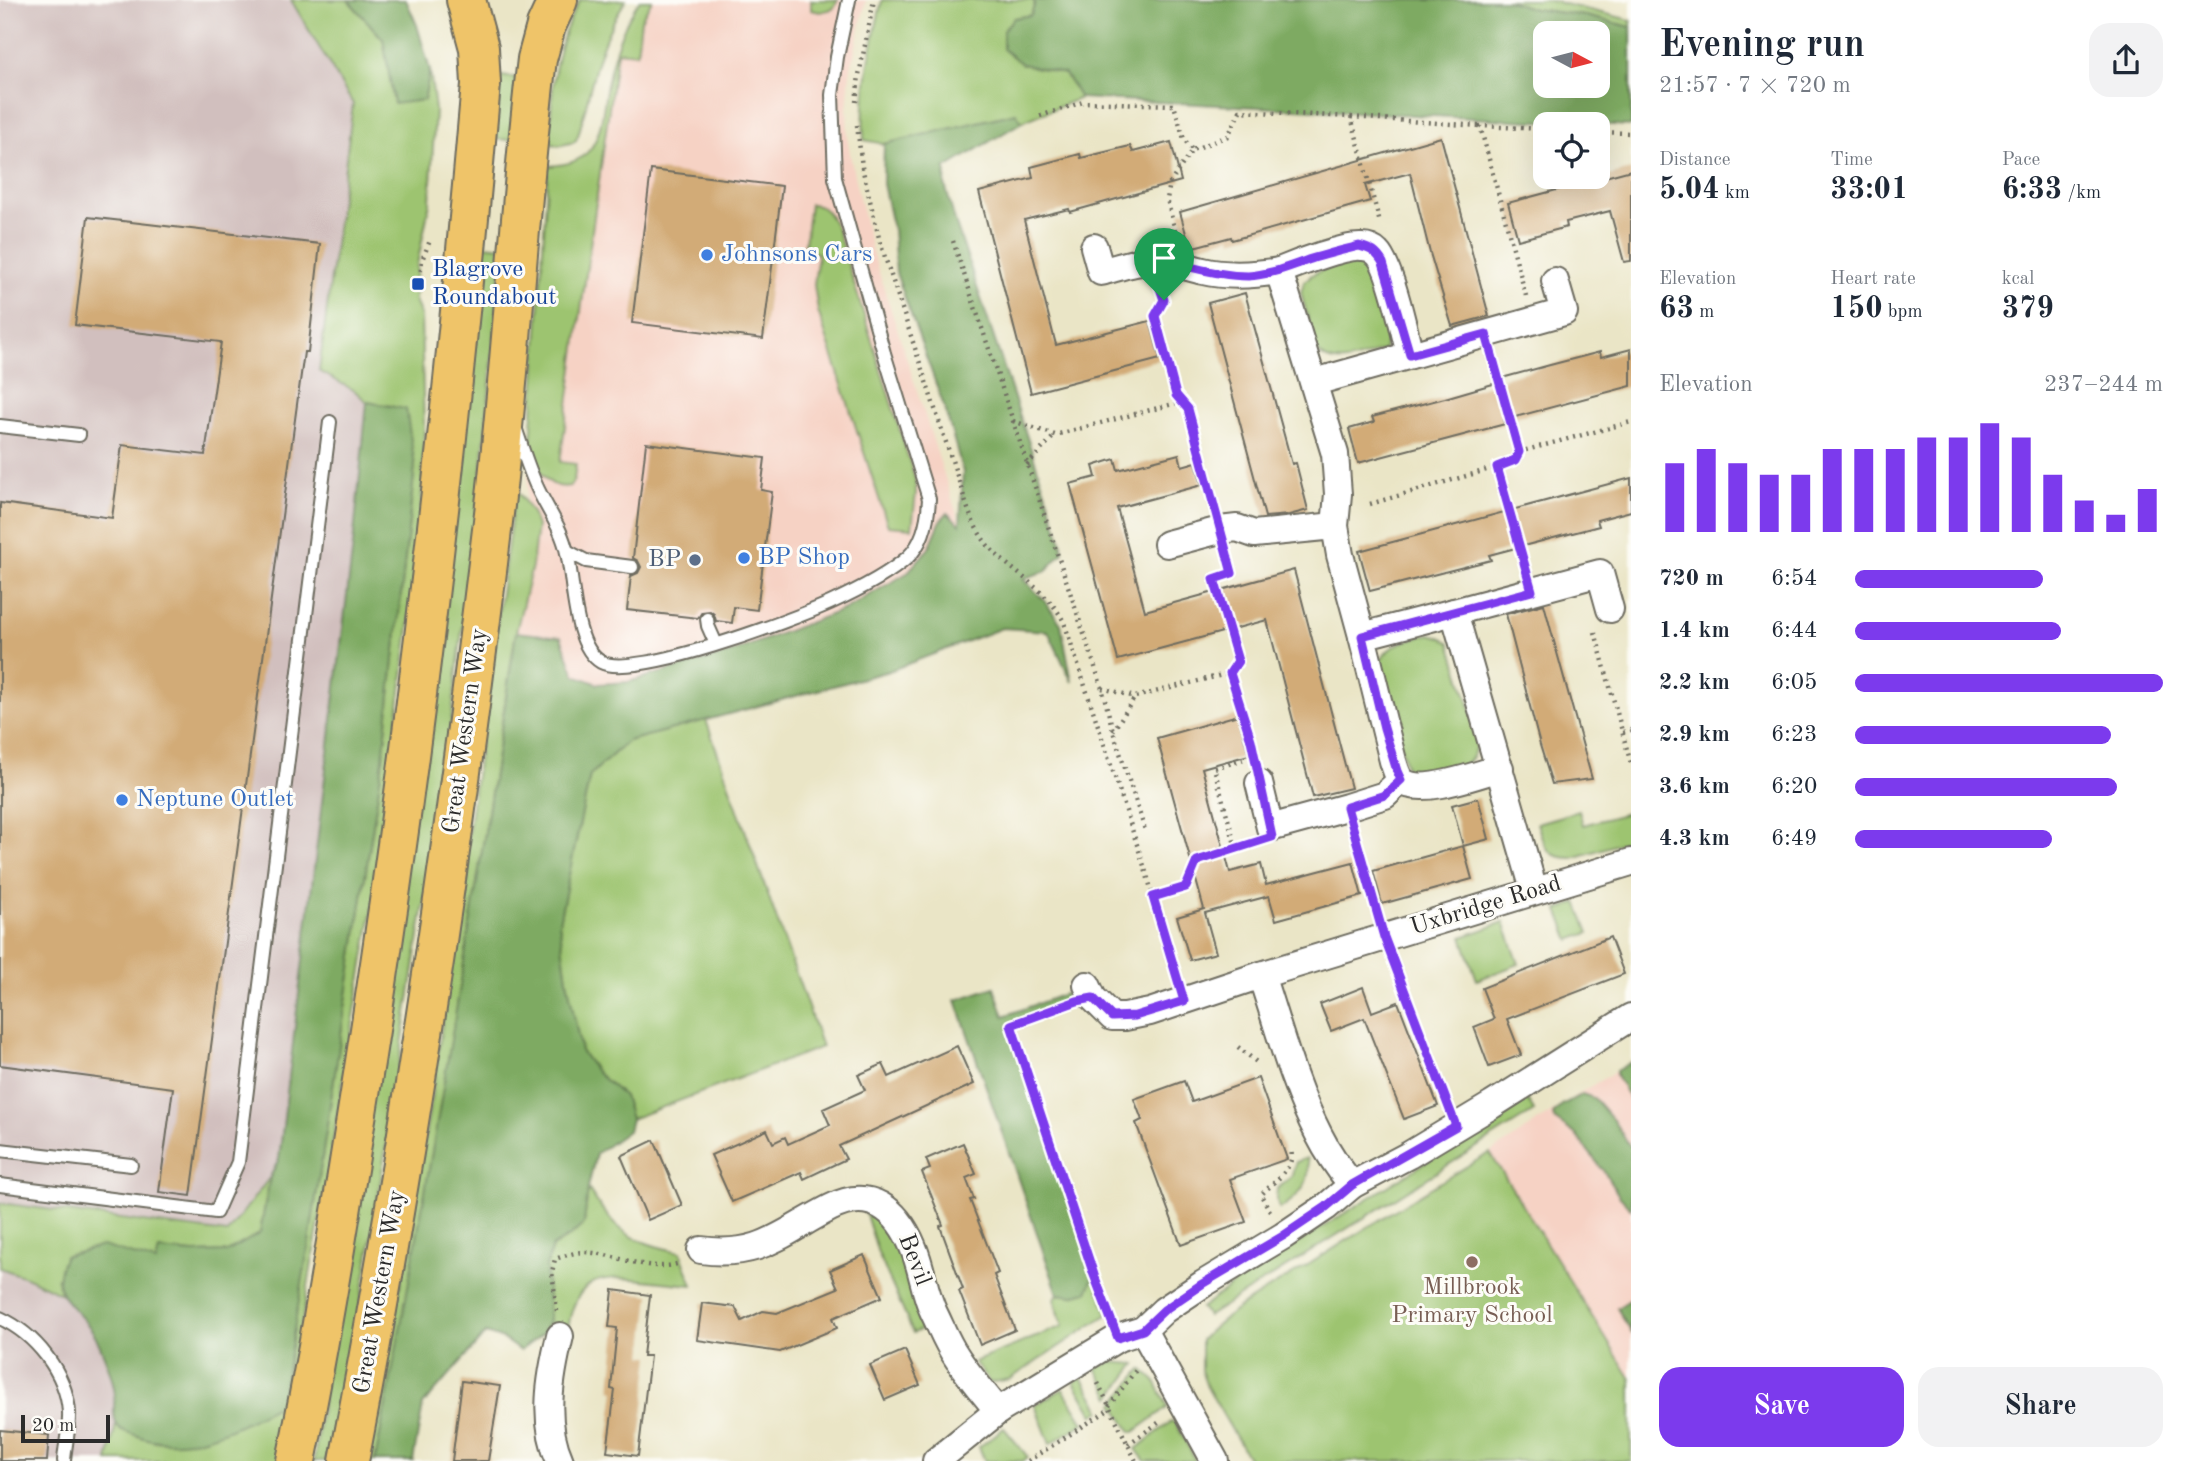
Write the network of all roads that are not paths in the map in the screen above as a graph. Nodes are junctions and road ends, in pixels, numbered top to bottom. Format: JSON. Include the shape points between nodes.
{"nodes":[{"id":1,"x":467,"y":0,"type":"edge"},
{"id":2,"x":558,"y":0,"type":"edge"},
{"id":3,"x":849,"y":0,"type":"edge"},
{"id":4,"x":1094,"y":247,"type":"dead end"},
{"id":5,"x":1279,"y":271,"type":"junction"},
{"id":6,"x":1555,"y":281,"type":"dead end"},
{"id":7,"x":1410,"y":355,"type":"junction"},
{"id":8,"x":1315,"y":382,"type":"junction"},
{"id":9,"x":505,"y":400,"type":"junction"},
{"id":10,"x":330,"y":422,"type":"dead end"},
{"id":11,"x":0,"y":426,"type":"edge"},
{"id":12,"x":79,"y":435,"type":"dead end"},
{"id":13,"x":1335,"y":526,"type":"junction"},
{"id":14,"x":1167,"y":544,"type":"dead end"},
{"id":15,"x":567,"y":551,"type":"junction"},
{"id":16,"x":632,"y":567,"type":"dead end"},
{"id":17,"x":1611,"y":609,"type":"road end"},
{"id":18,"x":1454,"y":612,"type":"junction"},
{"id":19,"x":707,"y":619,"type":"dead end"},
{"id":20,"x":1362,"y":636,"type":"junction"},
{"id":21,"x":716,"y":644,"type":"junction"},
{"id":22,"x":1500,"y":768,"type":"junction"},
{"id":23,"x":1401,"y":780,"type":"junction"},
{"id":24,"x":1259,"y":783,"type":"road end"},
{"id":25,"x":1631,"y":862,"type":"edge"},
{"id":26,"x":1534,"y":890,"type":"junction"},
{"id":27,"x":1261,"y":975,"type":"junction"},
{"id":28,"x":1090,"y":992,"type":"road end"},
{"id":29,"x":1631,"y":1017,"type":"edge"},
{"id":30,"x":0,"y":1150,"type":"edge"},
{"id":31,"x":131,"y":1165,"type":"dead end"},
{"id":32,"x":0,"y":1185,"type":"edge"},
{"id":33,"x":1352,"y":1185,"type":"junction"},
{"id":34,"x":701,"y":1250,"type":"road end"},
{"id":35,"x":0,"y":1318,"type":"edge"},
{"id":36,"x":1143,"y":1330,"type":"junction"},
{"id":37,"x":560,"y":1336,"type":"road end"},
{"id":38,"x":998,"y":1411,"type":"junction"},
{"id":39,"x":64,"y":1461,"type":"edge"},
{"id":40,"x":296,"y":1461,"type":"edge"},
{"id":41,"x":349,"y":1461,"type":"edge"},
{"id":42,"x":560,"y":1461,"type":"edge"},
{"id":43,"x":936,"y":1461,"type":"edge"},
{"id":44,"x":1215,"y":1461,"type":"edge"}],
"edges":[{"from":1,"to":40,"type":"main road","name":"Great Western Way","via":[[479,48],[481,85],[442,486],[385,932]]},
{"from":2,"to":9,"type":"main road","name":"Great Western Way","via":[[537,59]]},
{"from":3,"to":21,"type":"lane","via":[[832,95],[835,178],[924,479],[928,514],[919,544],[888,572],[831,602]]},
{"from":4,"to":5,"type":"street","via":[[1101,272],[1163,261],[1229,275]]},
{"from":5,"to":7,"type":"street","via":[[1359,246],[1378,253]]},
{"from":5,"to":8,"type":"street"},
{"from":6,"to":7,"type":"street","via":[[1564,312]]},
{"from":7,"to":8,"type":"street"},
{"from":8,"to":13,"type":"street","via":[[1338,471]]},
{"from":9,"to":15,"type":"lane"},
{"from":9,"to":41,"type":"main road","name":"Great Western Way","via":[[435,960]]},
{"from":10,"to":32,"type":"lane","via":[[238,1163],[216,1212]]},
{"from":11,"to":12,"type":"lane"},
{"from":13,"to":14,"type":"street","via":[[1254,534],[1237,528]]},
{"from":13,"to":20,"type":"street"},
{"from":15,"to":16,"type":"lane","via":[[586,561]]},
{"from":15,"to":21,"type":"lane","via":[[582,637],[599,661],[610,666],[639,665]]},
{"from":17,"to":18,"type":"street","via":[[1600,573]]},
{"from":18,"to":20,"type":"street"},
{"from":18,"to":22,"type":"street"},
{"from":19,"to":21,"type":"lane"},
{"from":20,"to":23,"type":"street"},
{"from":22,"to":23,"type":"street","via":[[1428,786]]},
{"from":22,"to":26,"type":"street"},
{"from":23,"to":24,"type":"street","via":[[1385,795],[1270,828]]},
{"from":25,"to":26,"type":"street","name":"Uxbridge Road"},
{"from":26,"to":27,"type":"street","name":"Uxbridge Road"},
{"from":27,"to":28,"type":"street","name":"Uxbridge Road","via":[[1125,1017],[1112,1017]]},
{"from":27,"to":33,"type":"street","via":[[1319,1137]]},
{"from":29,"to":33,"type":"street"},
{"from":30,"to":31,"type":"lane"},
{"from":33,"to":36,"type":"street","via":[[1283,1236],[1164,1310]]},
{"from":34,"to":38,"type":"street","name":"Bevil","via":[[759,1247],[835,1205],[863,1200],[881,1204],[902,1225],[913,1247],[931,1307],[955,1356]]},
{"from":35,"to":39,"type":"lane","via":[[51,1360],[63,1385],[69,1412]]},
{"from":36,"to":38,"type":"street","via":[[1118,1338]]},
{"from":36,"to":44,"type":"street"},
{"from":37,"to":42,"type":"street","via":[[550,1378],[550,1431]]},
{"from":38,"to":43,"type":"street"}]}
